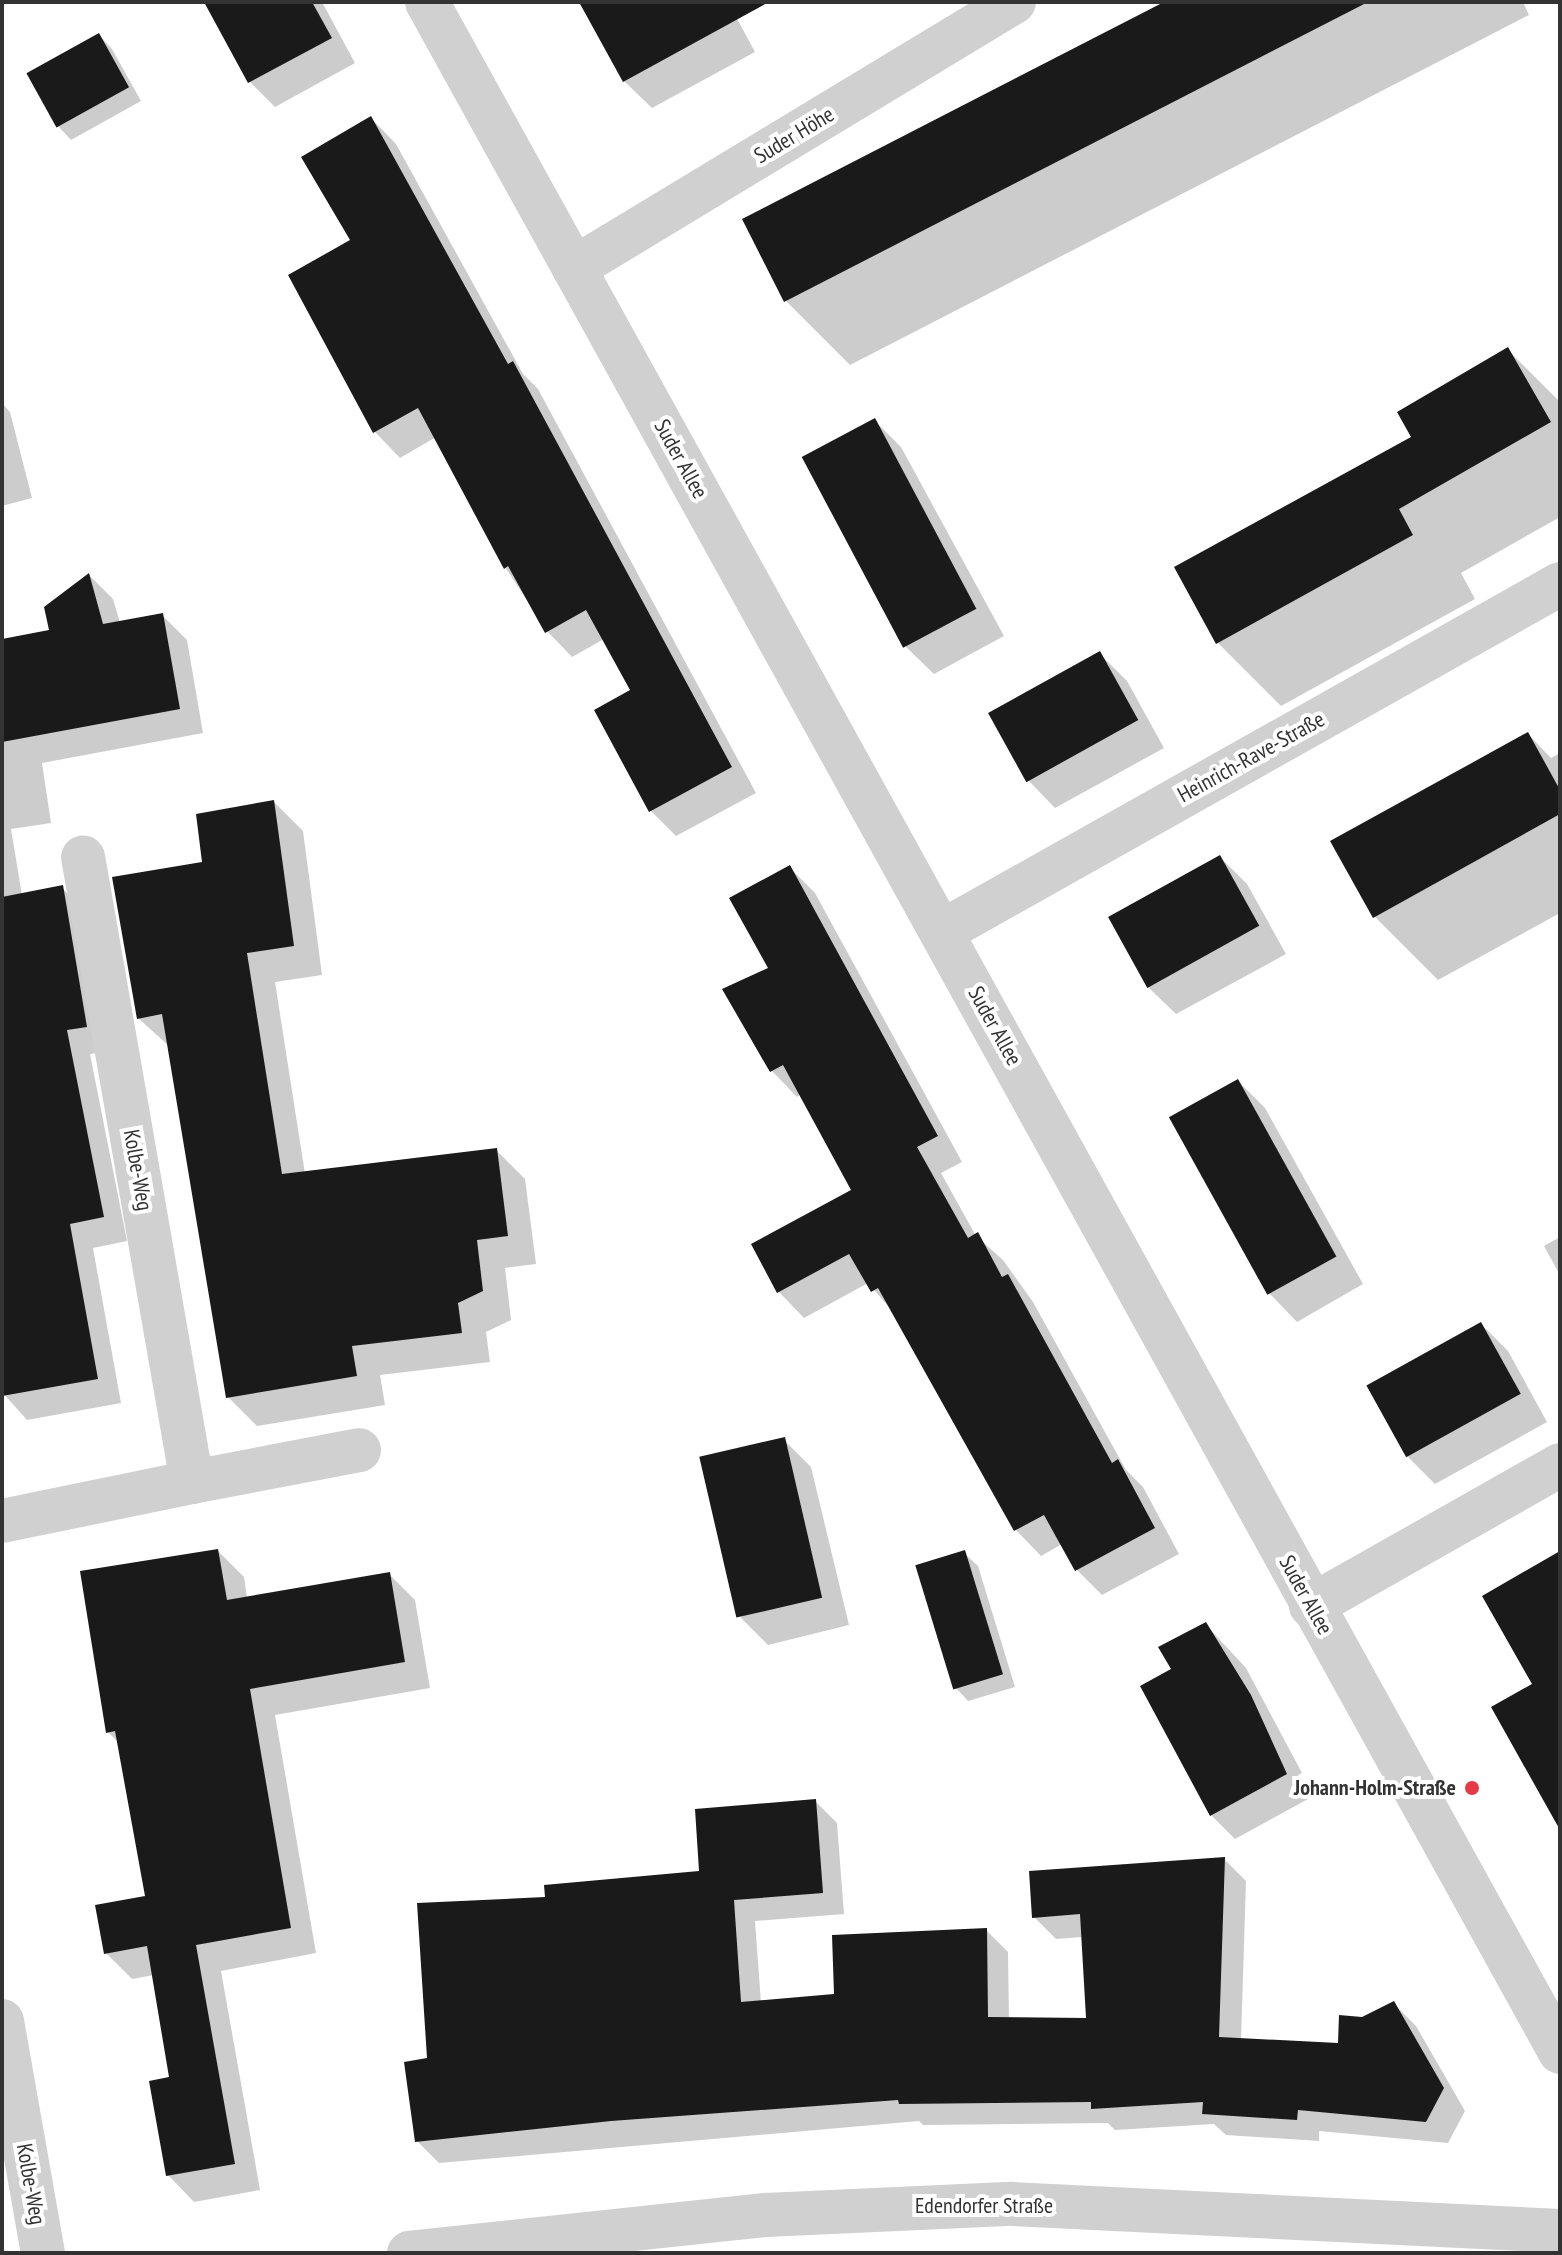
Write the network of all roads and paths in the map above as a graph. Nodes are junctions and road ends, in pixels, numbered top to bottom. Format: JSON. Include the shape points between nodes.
{"nodes":[{"id":1,"x":427,"y":2,"type":"edge"},
{"id":2,"x":1014,"y":2,"type":"edge"},
{"id":3,"x":574,"y":268,"type":"junction"},
{"id":4,"x":1560,"y":584,"type":"edge"},
{"id":5,"x":83,"y":857,"type":"dead end"},
{"id":6,"x":943,"y":931,"type":"junction"},
{"id":7,"x":359,"y":1450,"type":"dead end"},
{"id":8,"x":1560,"y":1465,"type":"edge"},
{"id":9,"x":192,"y":1482,"type":"junction"},
{"id":10,"x":2,"y":1521,"type":"edge"},
{"id":11,"x":1311,"y":1606,"type":"junction"},
{"id":12,"x":2,"y":2021,"type":"edge"},
{"id":13,"x":1560,"y":2052,"type":"edge"},
{"id":14,"x":1560,"y":2231,"type":"edge"},
{"id":15,"x":43,"y":2253,"type":"edge"},
{"id":16,"x":409,"y":2253,"type":"edge"}],
"edges":[{"from":1,"to":3,"type":"street","name":"Suder Allee"},
{"from":2,"to":3,"type":"street","name":"Suder Höhe"},
{"from":3,"to":6,"type":"street","name":"Suder Allee"},
{"from":4,"to":6,"type":"street","name":"Heinrich-Rave-Straße"},
{"from":5,"to":9,"type":"street","name":"Kolbe-Weg"},
{"from":6,"to":11,"type":"street","name":"Suder Allee"},
{"from":7,"to":9,"type":"street"},
{"from":8,"to":11,"type":"street"},
{"from":9,"to":10,"type":"street"},
{"from":11,"to":13,"type":"street","name":"Suder Allee"},
{"from":12,"to":15,"type":"street","name":"Kolbe-Weg"},
{"from":14,"to":16,"type":"street","name":"Edendorfer Straße","via":[[1189,2209],[998,2205],[766,2215]]}]}
